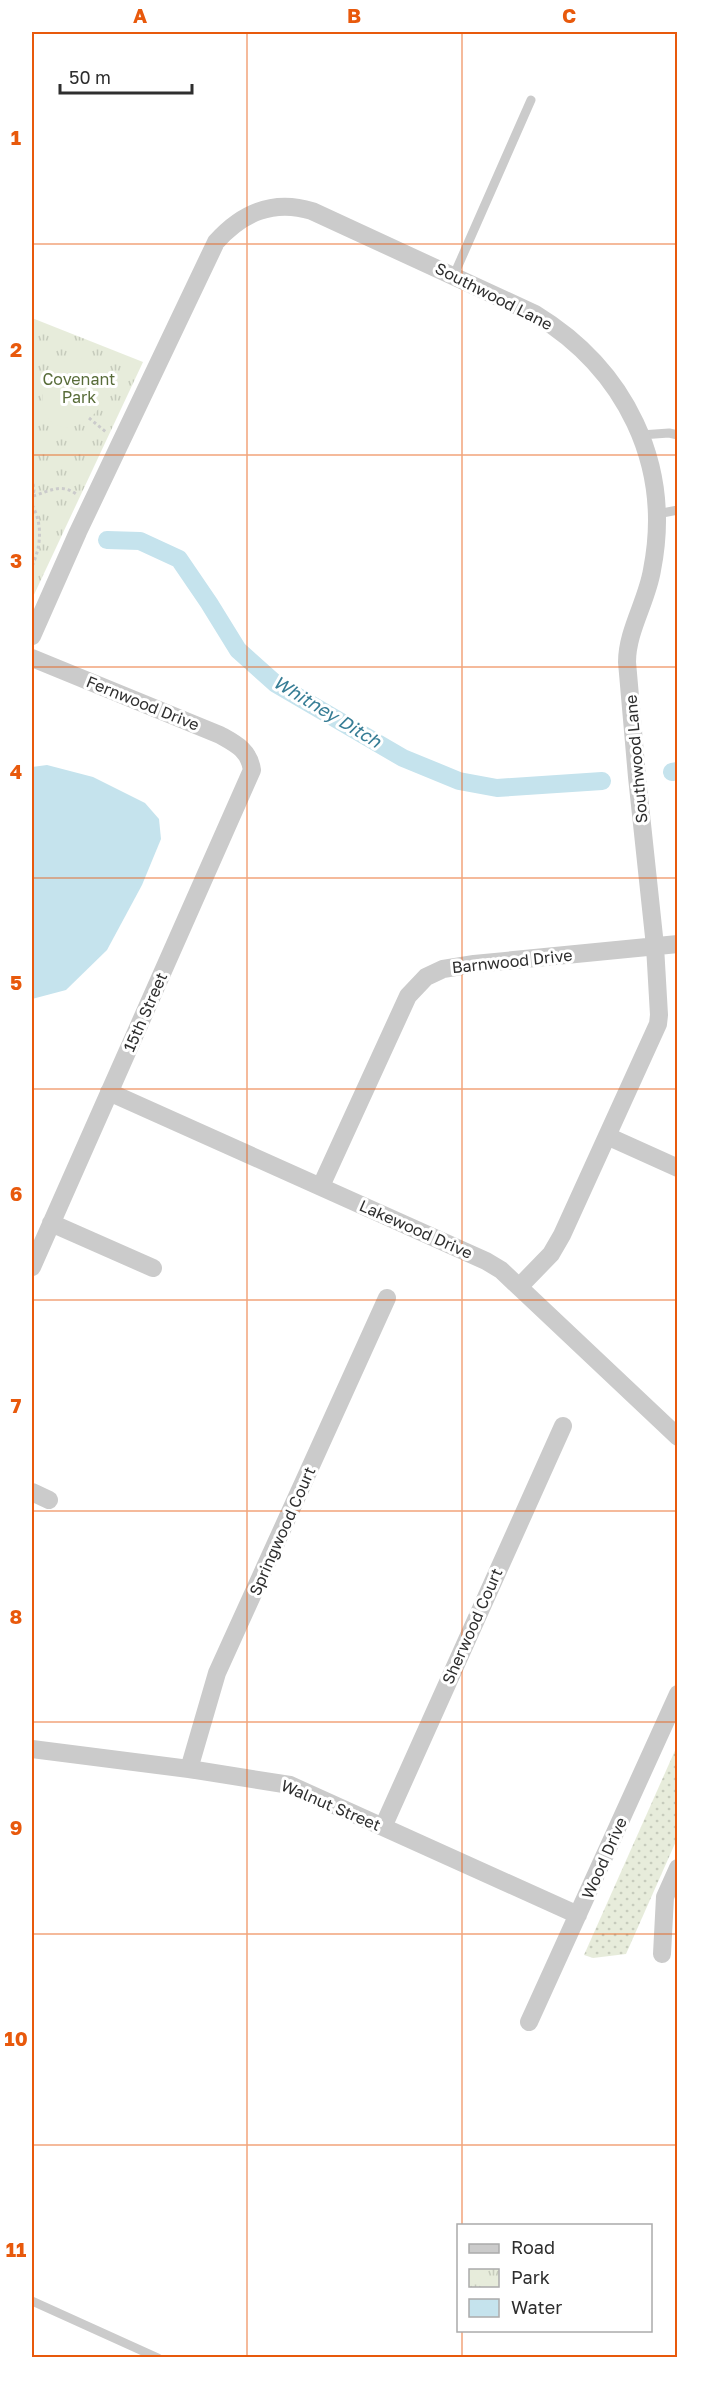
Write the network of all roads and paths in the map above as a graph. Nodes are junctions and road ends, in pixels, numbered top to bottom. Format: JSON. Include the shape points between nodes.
{"nodes":[{"id":1,"x":531,"y":100,"type":"dead end"},
{"id":2,"x":454,"y":275,"type":"junction"},
{"id":3,"x":89,"y":418,"type":"dead end"},
{"id":4,"x":641,"y":435,"type":"junction"},
{"id":5,"x":678,"y":435,"type":"edge"},
{"id":6,"x":122,"y":440,"type":"junction"},
{"id":7,"x":32,"y":478,"type":"edge"},
{"id":8,"x":32,"y":498,"type":"edge"},
{"id":9,"x":93,"y":501,"type":"junction"},
{"id":10,"x":32,"y":505,"type":"edge"},
{"id":11,"x":678,"y":510,"type":"edge"},
{"id":12,"x":657,"y":514,"type":"junction"},
{"id":13,"x":32,"y":566,"type":"edge"},
{"id":14,"x":32,"y":636,"type":"edge"},
{"id":15,"x":32,"y":658,"type":"edge"},
{"id":16,"x":249,"y":756,"type":"joint"},
{"id":17,"x":678,"y":944,"type":"edge"},
{"id":18,"x":655,"y":946,"type":"junction"},
{"id":19,"x":109,"y":1092,"type":"junction"},
{"id":20,"x":607,"y":1136,"type":"junction"},
{"id":21,"x":678,"y":1167,"type":"edge"},
{"id":22,"x":321,"y":1186,"type":"junction"},
{"id":23,"x":51,"y":1223,"type":"junction"},
{"id":24,"x":32,"y":1267,"type":"edge"},
{"id":25,"x":153,"y":1268,"type":"dead end"},
{"id":26,"x":519,"y":1287,"type":"junction"},
{"id":27,"x":387,"y":1298,"type":"dead end"},
{"id":28,"x":563,"y":1426,"type":"dead end"},
{"id":29,"x":678,"y":1437,"type":"edge"},
{"id":30,"x":32,"y":1492,"type":"edge"},
{"id":31,"x":49,"y":1500,"type":"dead end"},
{"id":32,"x":678,"y":1694,"type":"edge"},
{"id":33,"x":32,"y":1749,"type":"edge"},
{"id":34,"x":189,"y":1769,"type":"junction"},
{"id":35,"x":383,"y":1827,"type":"junction"},
{"id":36,"x":678,"y":1868,"type":"edge"},
{"id":37,"x":578,"y":1915,"type":"junction"},
{"id":38,"x":662,"y":1954,"type":"dead end"},
{"id":39,"x":529,"y":2022,"type":"dead end"},
{"id":40,"x":32,"y":2301,"type":"edge"},
{"id":41,"x":158,"y":2358,"type":"edge"}],
"edges":[{"from":1,"to":2,"type":"lane"},
{"from":2,"to":4,"type":"street","name":"Southwood Lane","via":[[535,314],[566,334],[609,378]]},
{"from":2,"to":6,"type":"street","name":"Southwood Lane","via":[[302,208],[278,206],[250,213],[216,242]]},
{"from":3,"to":6,"type":"path"},
{"from":4,"to":5,"type":"lane"},
{"from":4,"to":12,"type":"street","name":"Southwood Lane","via":[[652,474]]},
{"from":6,"to":9,"type":"street","name":"Southwood Lane"},
{"from":7,"to":8,"type":"path"},
{"from":8,"to":9,"type":"path","via":[[68,488]]},
{"from":9,"to":14,"type":"street","name":"Southwood Lane"},
{"from":10,"to":13,"type":"path","via":[[39,528]]},
{"from":11,"to":12,"type":"lane"},
{"from":12,"to":18,"type":"street","name":"Southwood Lane","via":[[656,555],[628,644],[627,662]]},
{"from":15,"to":16,"type":"street","name":"Fernwood Drive","via":[[220,735]]},
{"from":16,"to":19,"type":"street","name":"15th Street","via":[[250,777]]},
{"from":17,"to":18,"type":"street","name":"Barnwood Drive"},
{"from":18,"to":20,"type":"street","name":"Southwood Lane","via":[[660,997],[658,1024]]},
{"from":18,"to":22,"type":"street","name":"Barnwood Drive","via":[[474,964],[443,969],[426,977],[403,1004]]},
{"from":19,"to":22,"type":"street","name":"Lakewood Drive"},
{"from":19,"to":23,"type":"street","name":"15th Street"},
{"from":20,"to":21,"type":"street"},
{"from":20,"to":26,"type":"street","name":"Southwood Lane","via":[[551,1254]]},
{"from":22,"to":26,"type":"street","name":"Lakewood Drive","via":[[486,1261]]},
{"from":23,"to":24,"type":"street","name":"15th Street"},
{"from":23,"to":25,"type":"street"},
{"from":26,"to":29,"type":"street","name":"Lakewood Drive"},
{"from":27,"to":34,"type":"street","name":"Springwood Court","via":[[217,1674]]},
{"from":28,"to":35,"type":"street","name":"Sherwood Court"},
{"from":30,"to":31,"type":"street"},
{"from":32,"to":37,"type":"street","name":"Wood Drive"},
{"from":33,"to":34,"type":"street","name":"Walnut Street"},
{"from":34,"to":35,"type":"street","name":"Walnut Street","via":[[290,1785]]},
{"from":35,"to":37,"type":"street","name":"Walnut Street"},
{"from":36,"to":38,"type":"street","via":[[665,1897]]},
{"from":37,"to":39,"type":"street","name":"Wood Drive"},
{"from":40,"to":41,"type":"lane"}]}
